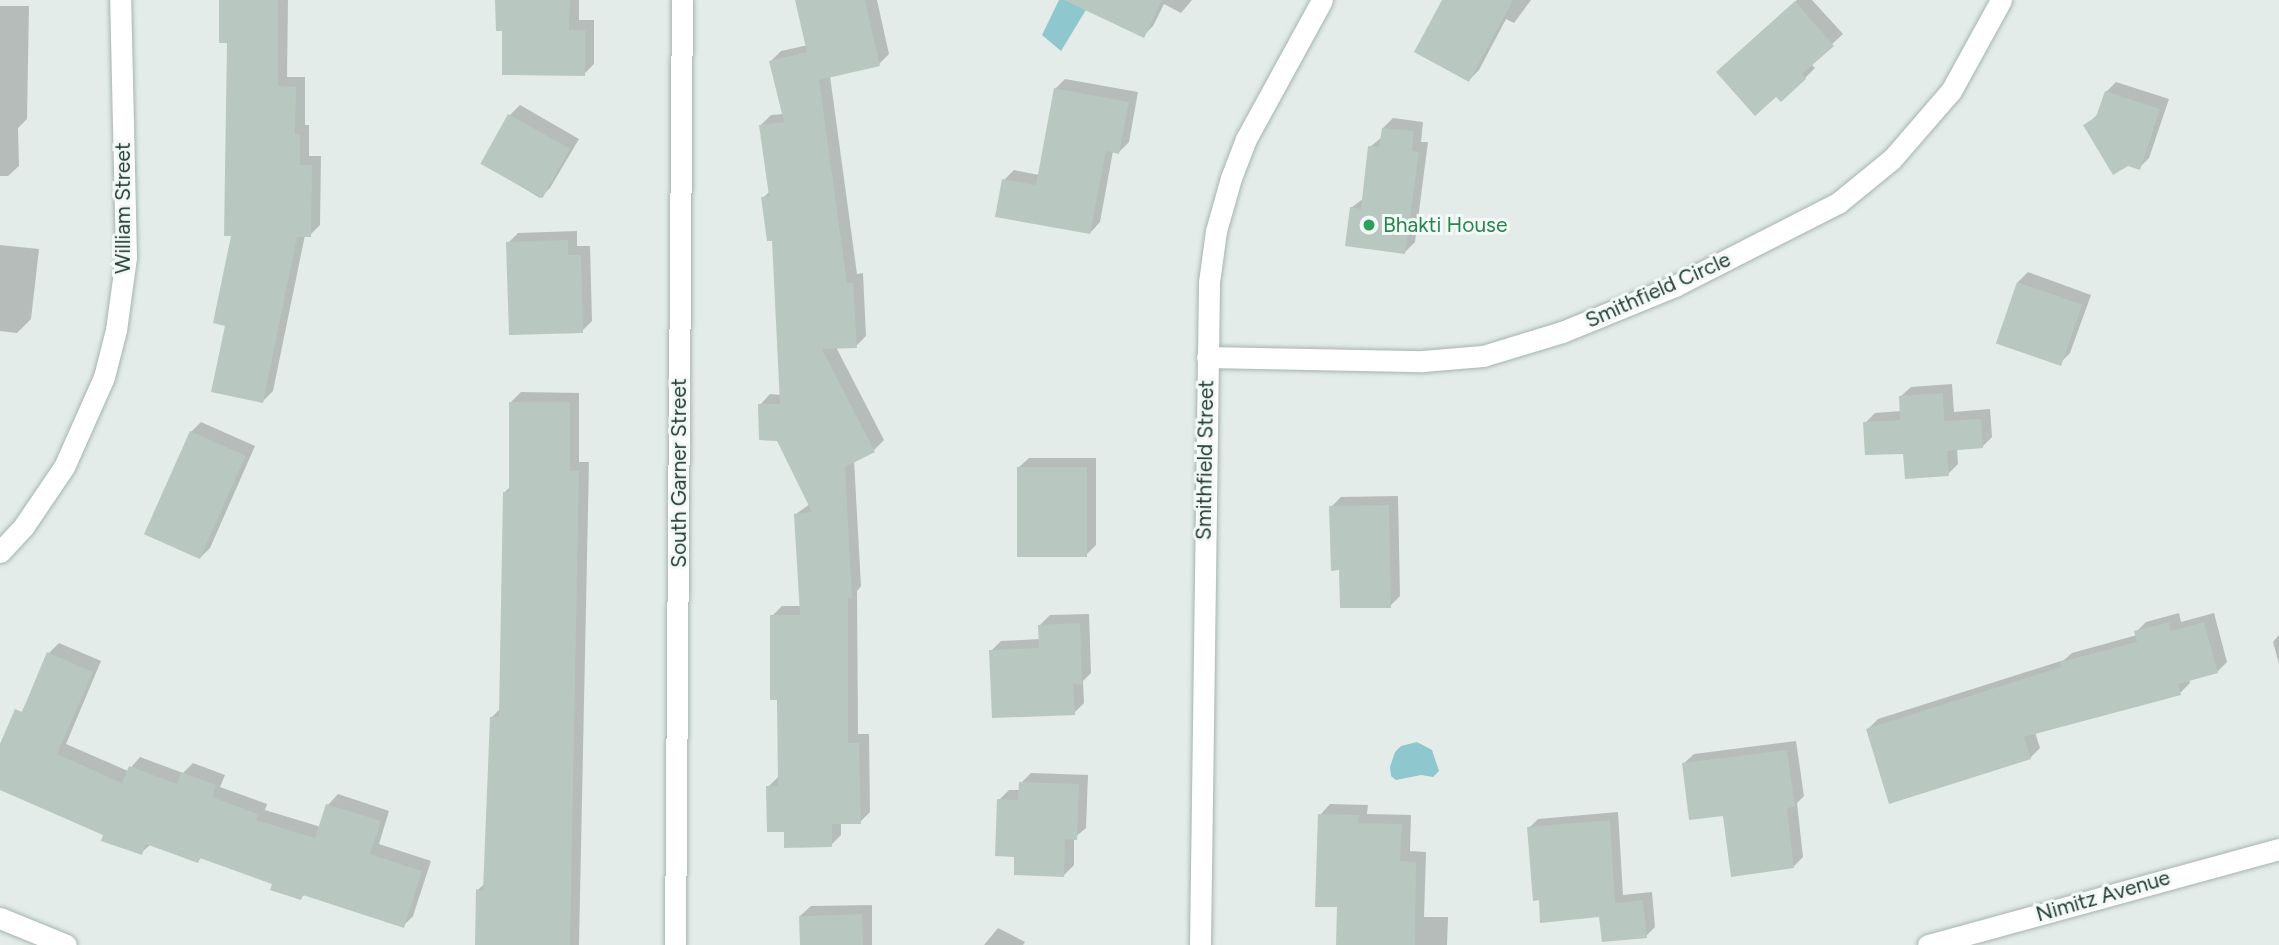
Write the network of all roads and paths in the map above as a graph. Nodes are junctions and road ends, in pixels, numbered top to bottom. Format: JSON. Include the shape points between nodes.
{"nodes":[{"id":1,"x":120,"y":0,"type":"edge"},
{"id":2,"x":682,"y":0,"type":"edge"},
{"id":3,"x":1322,"y":0,"type":"edge"},
{"id":4,"x":2001,"y":0,"type":"edge"},
{"id":5,"x":1206,"y":356,"type":"junction"},
{"id":6,"x":0,"y":552,"type":"edge"},
{"id":7,"x":2279,"y":849,"type":"edge"},
{"id":8,"x":0,"y":918,"type":"edge"},
{"id":9,"x":66,"y":945,"type":"edge"},
{"id":10,"x":675,"y":945,"type":"edge"},
{"id":11,"x":1200,"y":945,"type":"edge"},
{"id":12,"x":1928,"y":945,"type":"edge"}],
"edges":[{"from":1,"to":6,"type":"street","name":"William Street","via":[[126,257],[116,330],[104,377],[64,467],[24,526]]},
{"from":2,"to":10,"type":"street","name":"South Garner Street"},
{"from":3,"to":5,"type":"street","name":"Smithfield Street","via":[[1252,128],[1231,178],[1216,231]]},
{"from":4,"to":5,"type":"street","name":"Smithfield Circle","via":[[1951,92],[1892,159],[1838,203],[1675,285],[1562,332],[1483,356],[1423,360]]},
{"from":5,"to":11,"type":"street","name":"Smithfield Street"},
{"from":7,"to":12,"type":"street","name":"Nimitz Avenue"},
{"from":8,"to":9,"type":"street"}]}
